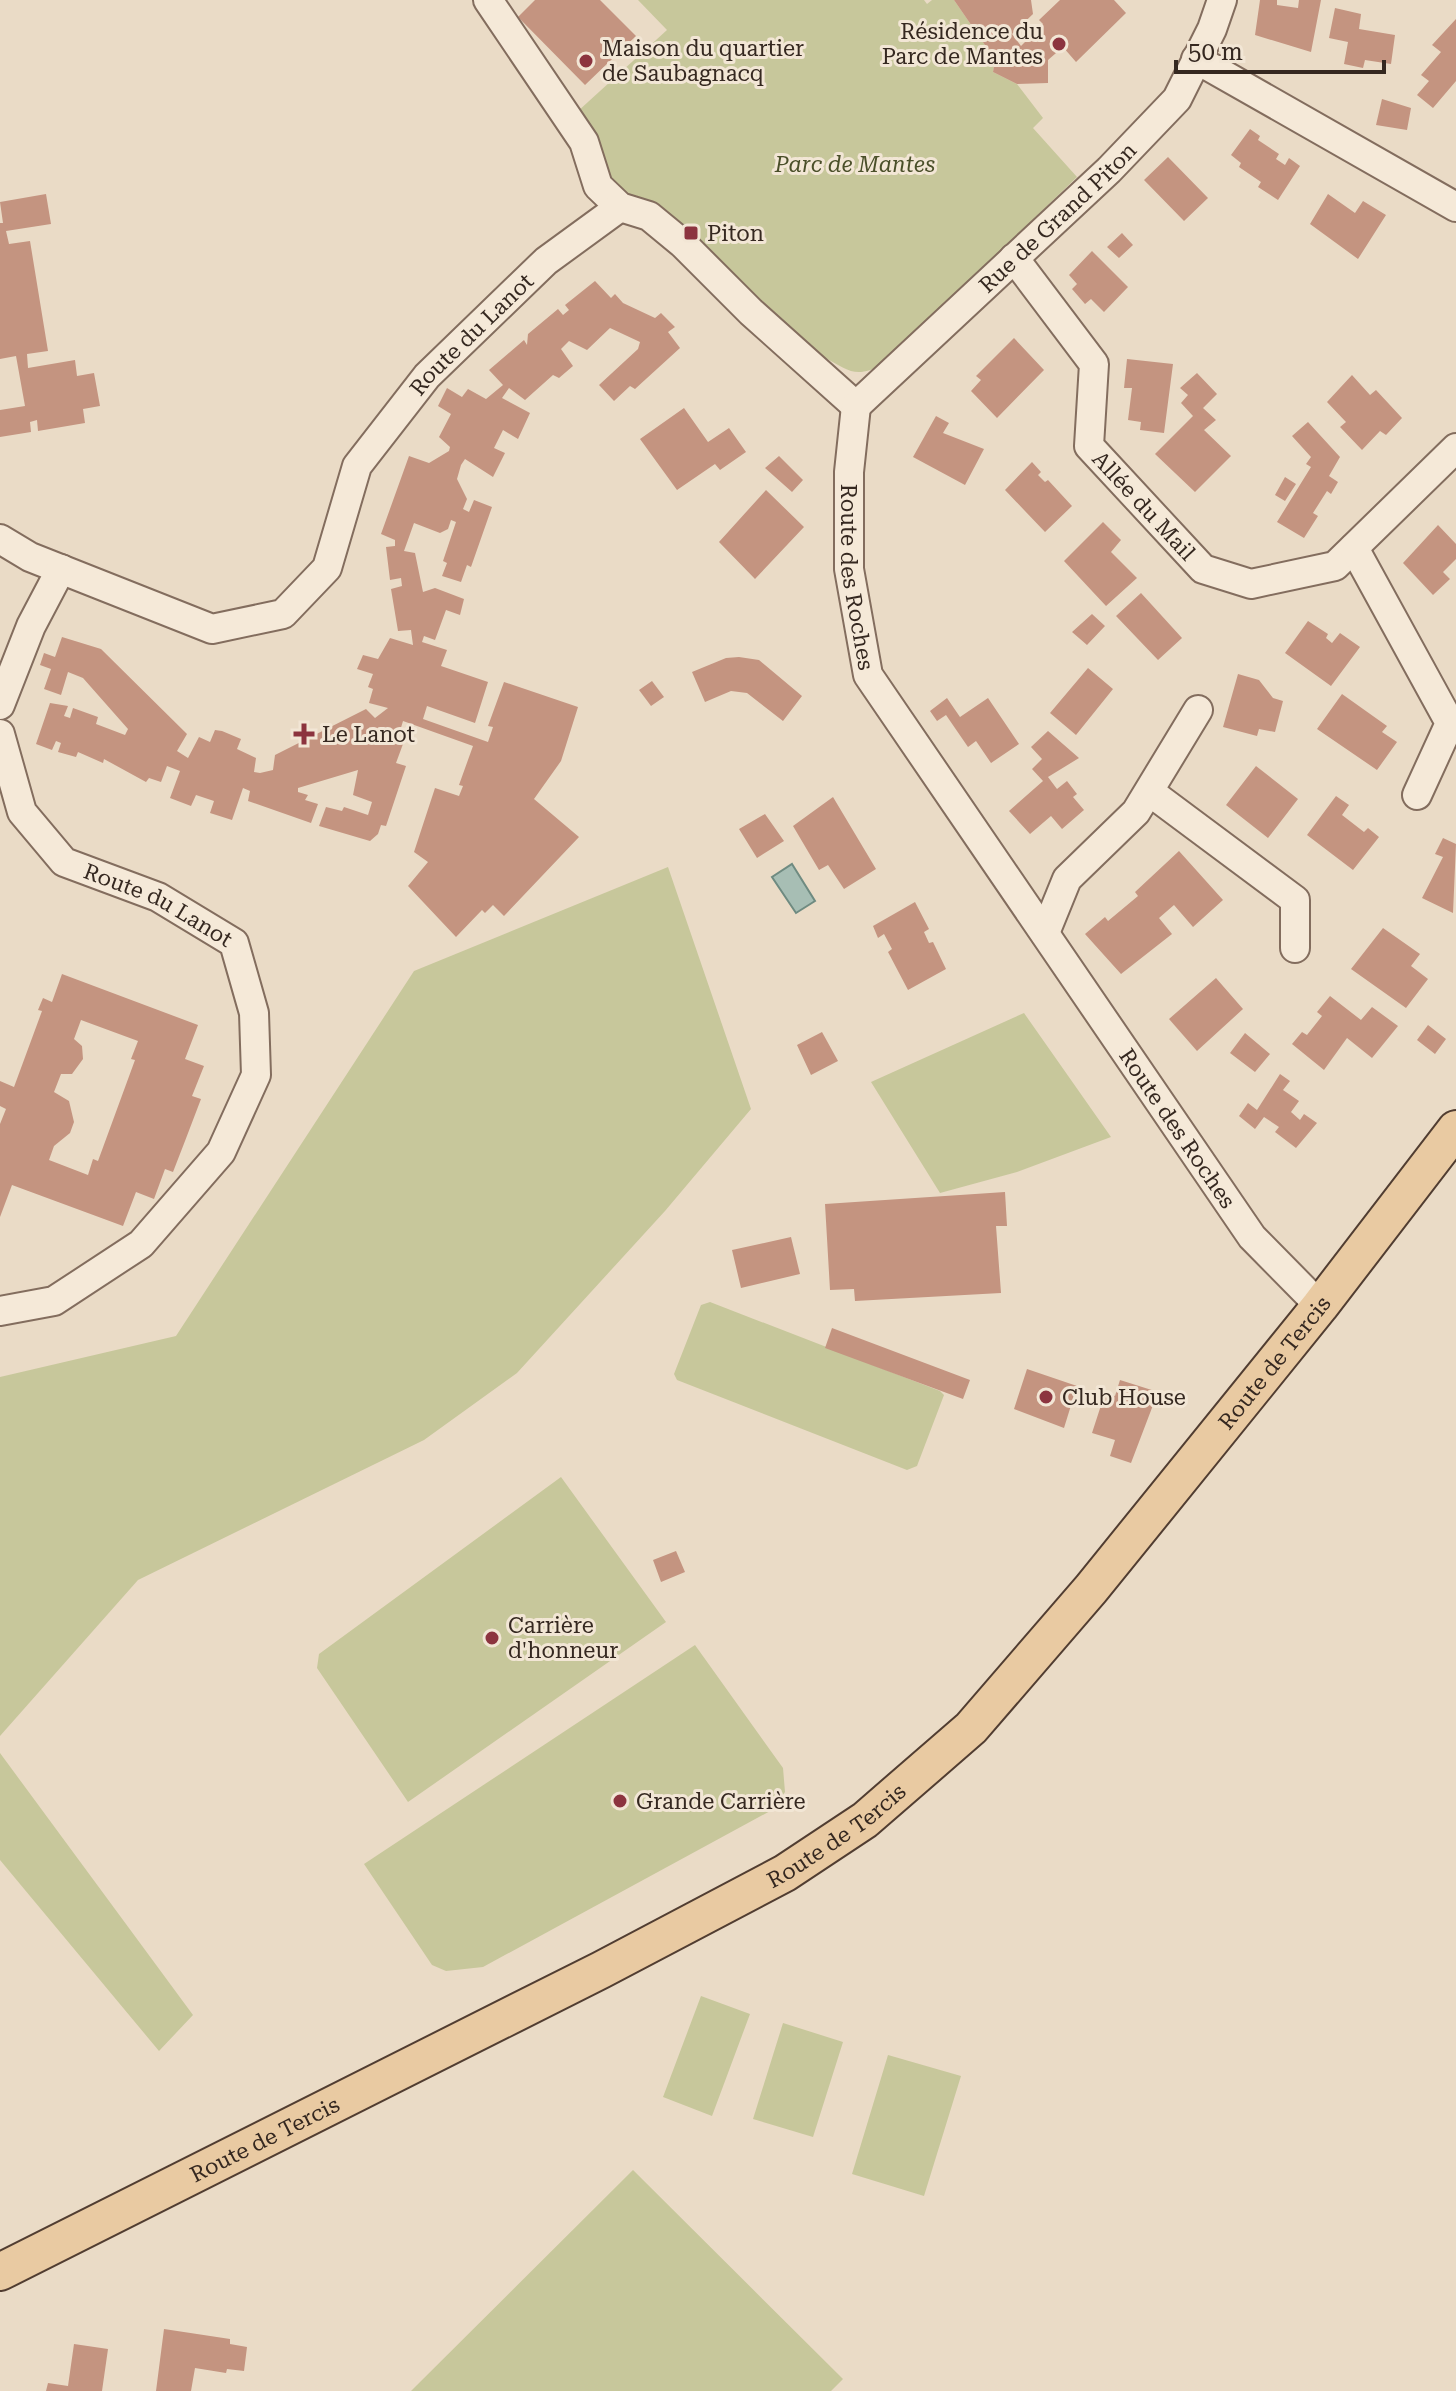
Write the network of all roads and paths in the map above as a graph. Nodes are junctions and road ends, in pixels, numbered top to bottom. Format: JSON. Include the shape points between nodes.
{"nodes":[{"id":1,"x":488,"y":0,"type":"edge"},
{"id":2,"x":1222,"y":0,"type":"edge"},
{"id":3,"x":1196,"y":59,"type":"junction"},
{"id":4,"x":620,"y":207,"type":"junction"},
{"id":5,"x":1456,"y":207,"type":"edge"},
{"id":6,"x":1014,"y":258,"type":"junction"},
{"id":7,"x":856,"y":406,"type":"junction"},
{"id":8,"x":1456,"y":448,"type":"edge"},
{"id":9,"x":0,"y":539,"type":"edge"},
{"id":10,"x":1354,"y":548,"type":"junction"},
{"id":11,"x":61,"y":569,"type":"junction"},
{"id":12,"x":0,"y":705,"type":"edge"},
{"id":13,"x":1198,"y":710,"type":"dead end"},
{"id":14,"x":0,"y":734,"type":"edge"},
{"id":15,"x":1150,"y":792,"type":"junction"},
{"id":16,"x":1417,"y":795,"type":"dead end"},
{"id":17,"x":1045,"y":933,"type":"junction"},
{"id":18,"x":1295,"y":948,"type":"dead end"},
{"id":19,"x":1456,"y":1129,"type":"edge"},
{"id":20,"x":1320,"y":1306,"type":"junction"},
{"id":21,"x":0,"y":1311,"type":"edge"},
{"id":22,"x":0,"y":2272,"type":"edge"}],
"edges":[{"from":1,"to":4,"type":"street","via":[[584,142],[598,186]]},
{"from":2,"to":3,"type":"street","name":"Rue de Grand Piton"},
{"from":3,"to":5,"type":"street"},
{"from":3,"to":6,"type":"street","name":"Rue de Grand Piton","via":[[1177,99]]},
{"from":4,"to":7,"type":"street","via":[[649,216],[683,244]]},
{"from":4,"to":11,"type":"street","name":"Route du Lanot","via":[[546,261],[427,376],[357,466],[327,568],[283,614],[212,629]]},
{"from":6,"to":7,"type":"street","name":"Rue de Grand Piton"},
{"from":6,"to":10,"type":"street","name":"Allée du Mail","via":[[1094,364],[1089,446],[1203,569],[1251,584],[1335,566]]},
{"from":7,"to":17,"type":"street","name":"Route des Roches","via":[[849,472],[849,569],[868,675]]},
{"from":8,"to":10,"type":"street","name":"Allée du Mail"},
{"from":9,"to":11,"type":"street","name":"Route du Lanot"},
{"from":10,"to":16,"type":"street","via":[[1450,723]]},
{"from":11,"to":12,"type":"street","via":[[31,626]]},
{"from":13,"to":15,"type":"street"},
{"from":14,"to":21,"type":"street","name":"Route du Lanot","via":[[22,812],[64,862],[158,897],[234,943],[254,1013],[256,1075],[221,1152],[141,1244],[54,1301]]},
{"from":15,"to":17,"type":"street","via":[[1067,879]]},
{"from":15,"to":18,"type":"street","via":[[1295,900]]},
{"from":17,"to":20,"type":"street","name":"Route des Roches","via":[[1252,1237]]},
{"from":19,"to":20,"type":"main road","name":"Route de Tercis"},
{"from":20,"to":22,"type":"main road","name":"Route de Tercis","via":[[971,1728],[865,1820],[785,1873],[628,1956]]}]}
